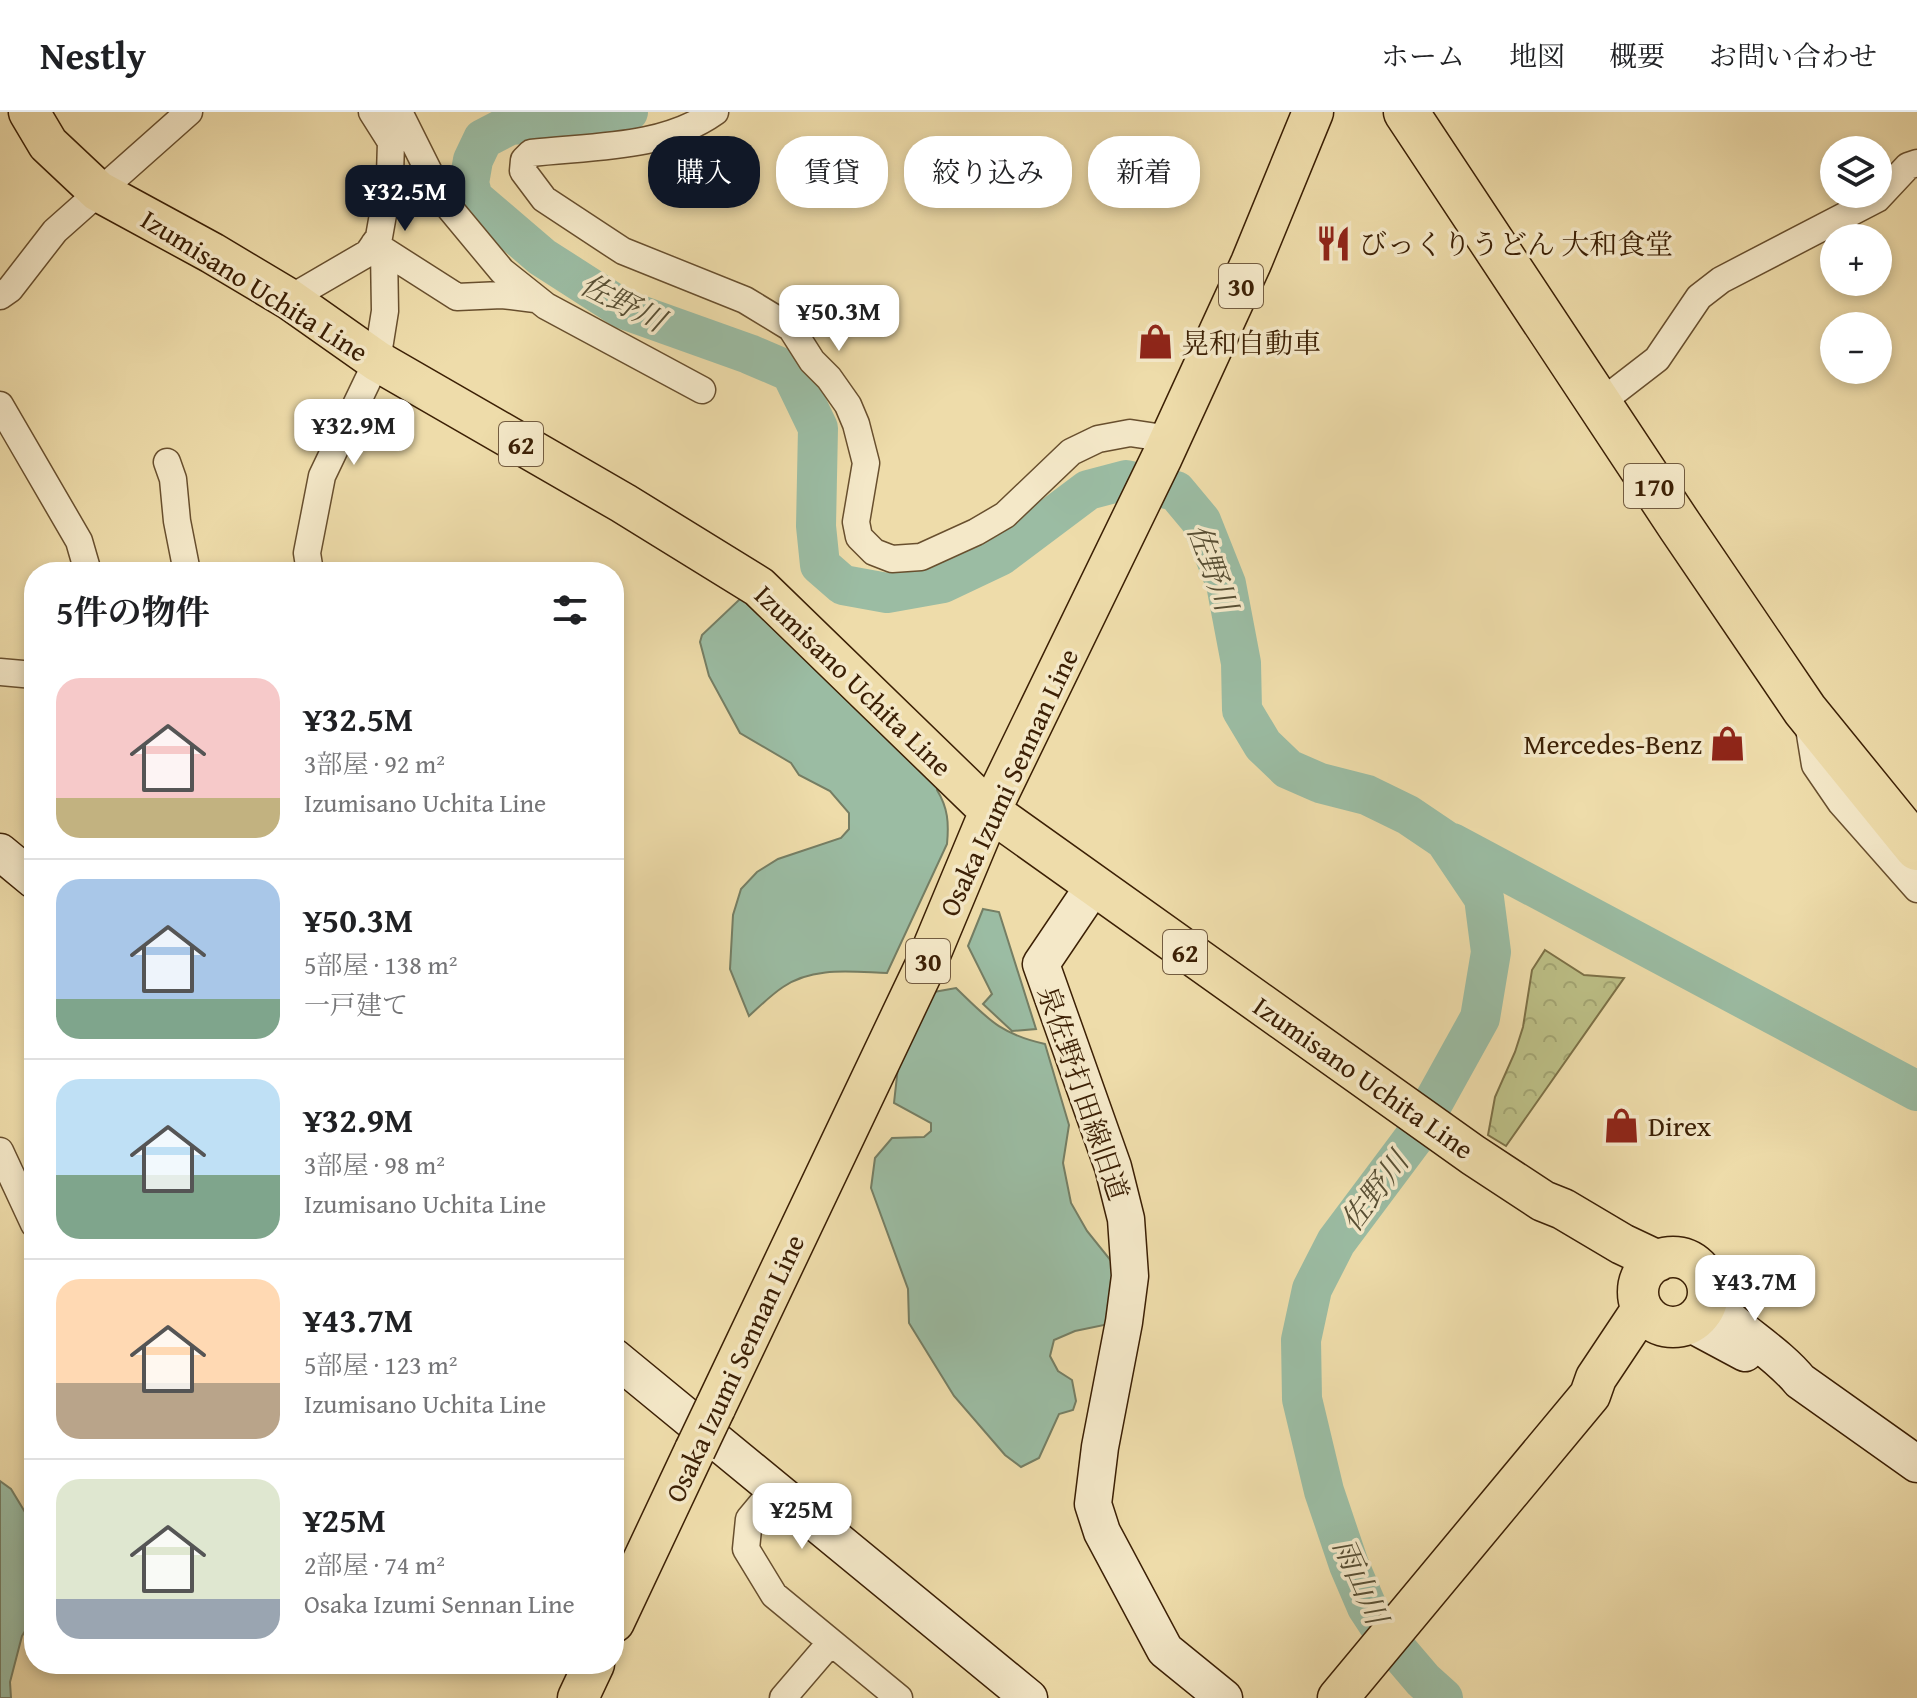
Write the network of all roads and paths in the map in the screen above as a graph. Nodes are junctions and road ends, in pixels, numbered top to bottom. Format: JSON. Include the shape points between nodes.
{"nodes":[{"id":1,"x":29,"y":112,"type":"edge"},
{"id":2,"x":189,"y":112,"type":"edge"},
{"id":3,"x":372,"y":112,"type":"edge"},
{"id":4,"x":399,"y":112,"type":"edge"},
{"id":5,"x":715,"y":112,"type":"edge"},
{"id":6,"x":1313,"y":112,"type":"edge"},
{"id":7,"x":1406,"y":112,"type":"edge"},
{"id":8,"x":401,"y":140,"type":"junction"},
{"id":9,"x":1917,"y":163,"type":"edge"},
{"id":10,"x":98,"y":191,"type":"junction"},
{"id":11,"x":379,"y":248,"type":"junction"},
{"id":12,"x":0,"y":296,"type":"edge"},
{"id":13,"x":289,"y":299,"type":"junction"},
{"id":14,"x":537,"y":299,"type":"junction"},
{"id":15,"x":377,"y":361,"type":"junction"},
{"id":16,"x":702,"y":390,"type":"dead end"},
{"id":17,"x":1600,"y":403,"type":"junction"},
{"id":18,"x":0,"y":405,"type":"edge"},
{"id":19,"x":1166,"y":448,"type":"junction"},
{"id":20,"x":167,"y":462,"type":"dead end"},
{"id":21,"x":85,"y":562,"type":"edge"},
{"id":22,"x":185,"y":562,"type":"edge"},
{"id":23,"x":308,"y":562,"type":"edge"},
{"id":24,"x":0,"y":672,"type":"edge"},
{"id":25,"x":24,"y":674,"type":"edge"},
{"id":26,"x":1805,"y":710,"type":"junction"},
{"id":27,"x":990,"y":811,"type":"junction"},
{"id":28,"x":1917,"y":848,"type":"edge"},
{"id":29,"x":0,"y":852,"type":"edge"},
{"id":30,"x":24,"y":872,"type":"edge"},
{"id":31,"x":1093,"y":887,"type":"junction"},
{"id":32,"x":1917,"y":889,"type":"edge"},
{"id":33,"x":0,"y":1151,"type":"edge"},
{"id":34,"x":24,"y":1203,"type":"edge"},
{"id":35,"x":1668,"y":1301,"type":"junction"},
{"id":36,"x":624,"y":1365,"type":"edge"},
{"id":37,"x":1917,"y":1464,"type":"edge"},
{"id":38,"x":774,"y":1489,"type":"junction"},
{"id":39,"x":624,"y":1601,"type":"edge"},
{"id":40,"x":831,"y":1642,"type":"junction"},
{"id":41,"x":589,"y":1674,"type":"edge"},
{"id":42,"x":578,"y":1698,"type":"edge"},
{"id":43,"x":783,"y":1698,"type":"edge"},
{"id":44,"x":899,"y":1698,"type":"edge"},
{"id":45,"x":1029,"y":1698,"type":"edge"},
{"id":46,"x":1224,"y":1698,"type":"edge"},
{"id":47,"x":1338,"y":1698,"type":"edge"}],
"edges":[{"from":1,"to":10,"type":"main road","name":"Izumisano Uchita Line","number":"62","via":[[48,144]]},
{"from":2,"to":10,"type":"street"},
{"from":3,"to":8,"type":"street"},
{"from":4,"to":8,"type":"street"},
{"from":5,"to":19,"type":"street","via":[[682,131],[648,141],[531,153],[523,171],[544,199],[611,244],[745,300],[791,328],[848,405],[856,424],[866,463],[856,522],[859,537],[874,552],[892,559],[921,557],[976,532],[1005,515],[1071,452],[1098,439],[1130,433]]},
{"from":6,"to":19,"type":"main road","name":"Osaka Izumi Sennan Line","number":"30"},
{"from":7,"to":17,"type":"highway","number":"170"},
{"from":8,"to":11,"type":"street"},
{"from":8,"to":14,"type":"street","via":[[502,271]]},
{"from":9,"to":17,"type":"street","via":[[1877,199],[1721,280],[1699,297],[1657,359]]},
{"from":10,"to":12,"type":"street","via":[[55,231]]},
{"from":10,"to":13,"type":"main road","name":"Izumisano Uchita Line","number":"62"},
{"from":11,"to":13,"type":"street"},
{"from":11,"to":14,"type":"street","via":[[457,297]]},
{"from":11,"to":15,"type":"street","via":[[385,311]]},
{"from":13,"to":15,"type":"main road","name":"Izumisano Uchita Line","number":"62"},
{"from":14,"to":16,"type":"street"},
{"from":15,"to":23,"type":"street","via":[[322,476]]},
{"from":15,"to":27,"type":"main road","name":"Izumisano Uchita Line","number":"62","via":[[759,587]]},
{"from":17,"to":26,"type":"highway","number":"170"},
{"from":18,"to":21,"type":"street","via":[[79,541]]},
{"from":19,"to":27,"type":"main road","name":"Osaka Izumi Sennan Line","number":"30"},
{"from":20,"to":22,"type":"street"},
{"from":24,"to":25,"type":"street"},
{"from":26,"to":28,"type":"highway","number":"170"},
{"from":26,"to":32,"type":"street","via":[[1815,765],[1841,803]]},
{"from":27,"to":31,"type":"main road","name":"Izumisano Uchita Line","number":"62"},
{"from":27,"to":39,"type":"main road","name":"Osaka Izumi Sennan Line","number":"30","bridge":true,"via":[[927,962]]},
{"from":29,"to":30,"type":"street"},
{"from":31,"to":35,"type":"main road","name":"Izumisano Uchita Line","number":"62","via":[[1453,1141],[1543,1201],[1622,1244]]},
{"from":31,"to":46,"type":"street","name":"泉佐野打田線旧道","via":[[1041,964],[1113,1167],[1126,1219],[1130,1276],[1093,1504],[1102,1532],[1165,1650]]},
{"from":33,"to":34,"type":"street"},
{"from":35,"to":37,"type":"street","via":[[1719,1311],[1800,1381]]},
{"from":35,"to":47,"type":"main road","via":[[1596,1378],[1590,1395]]},
{"from":36,"to":38,"type":"street"},
{"from":38,"to":40,"type":"street","via":[[749,1519],[746,1549],[774,1595]]},
{"from":38,"to":45,"type":"street"},
{"from":40,"to":43,"type":"street"},
{"from":40,"to":44,"type":"street"},
{"from":41,"to":42,"type":"main road"}]}
